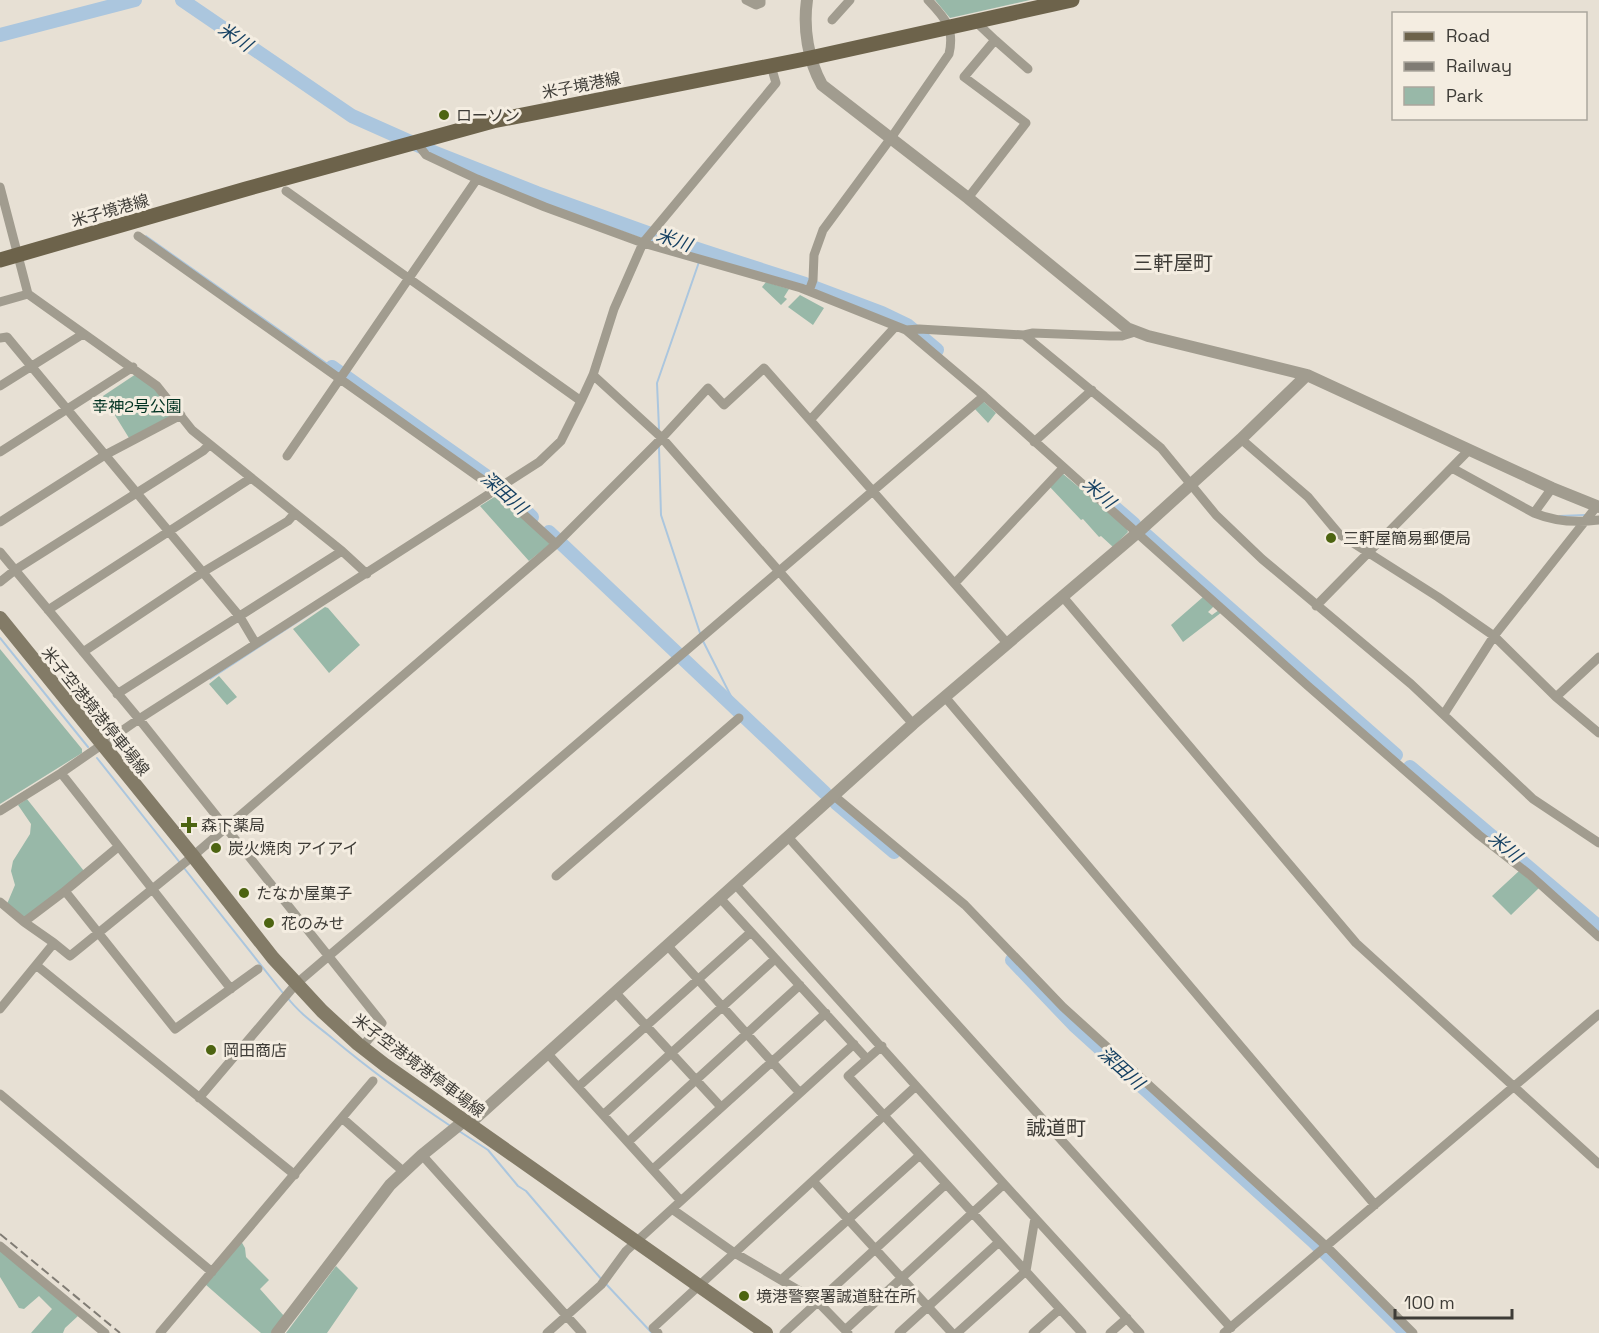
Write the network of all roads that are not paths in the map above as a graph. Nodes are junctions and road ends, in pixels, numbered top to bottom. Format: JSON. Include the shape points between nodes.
{"nodes":[{"id":1,"x":746,"y":0,"type":"edge"},
{"id":2,"x":762,"y":0,"type":"edge"},
{"id":3,"x":807,"y":0,"type":"edge"},
{"id":4,"x":850,"y":0,"type":"edge"},
{"id":5,"x":928,"y":0,"type":"edge"},
{"id":6,"x":1072,"y":0,"type":"edge"},
{"id":7,"x":832,"y":20,"type":"dead end"},
{"id":8,"x":976,"y":22,"type":"junction"},
{"id":9,"x":950,"y":28,"type":"junction"},
{"id":10,"x":995,"y":39,"type":"junction"},
{"id":11,"x":810,"y":58,"type":"junction"},
{"id":12,"x":771,"y":66,"type":"junction"},
{"id":13,"x":1028,"y":69,"type":"dead end"},
{"id":14,"x":891,"y":138,"type":"junction"},
{"id":15,"x":416,"y":142,"type":"junction"},
{"id":16,"x":477,"y":179,"type":"junction"},
{"id":17,"x":0,"y":187,"type":"edge"},
{"id":18,"x":286,"y":191,"type":"dead end"},
{"id":19,"x":968,"y":198,"type":"junction"},
{"id":20,"x":138,"y":236,"type":"dead end"},
{"id":21,"x":643,"y":243,"type":"junction"},
{"id":22,"x":17,"y":255,"type":"junction"},
{"id":23,"x":0,"y":260,"type":"edge"},
{"id":24,"x":410,"y":280,"type":"junction"},
{"id":25,"x":809,"y":291,"type":"junction"},
{"id":26,"x":28,"y":294,"type":"junction"},
{"id":27,"x":0,"y":302,"type":"edge"},
{"id":28,"x":901,"y":328,"type":"junction"},
{"id":29,"x":1135,"y":332,"type":"junction"},
{"id":30,"x":83,"y":334,"type":"junction"},
{"id":31,"x":1024,"y":335,"type":"junction"},
{"id":32,"x":0,"y":338,"type":"edge"},
{"id":33,"x":31,"y":366,"type":"junction"},
{"id":34,"x":133,"y":367,"type":"junction"},
{"id":35,"x":593,"y":375,"type":"junction"},
{"id":36,"x":1307,"y":375,"type":"junction"},
{"id":37,"x":340,"y":378,"type":"junction"},
{"id":38,"x":0,"y":386,"type":"edge"},
{"id":39,"x":1092,"y":390,"type":"junction"},
{"id":40,"x":984,"y":396,"type":"junction"},
{"id":41,"x":581,"y":401,"type":"junction"},
{"id":42,"x":67,"y":409,"type":"junction"},
{"id":43,"x":181,"y":415,"type":"junction"},
{"id":44,"x":811,"y":419,"type":"junction"},
{"id":45,"x":662,"y":438,"type":"junction"},
{"id":46,"x":1241,"y":439,"type":"junction"},
{"id":47,"x":1034,"y":442,"type":"junction"},
{"id":48,"x":209,"y":445,"type":"junction"},
{"id":49,"x":1469,"y":450,"type":"junction"},
{"id":50,"x":0,"y":452,"type":"edge"},
{"id":51,"x":105,"y":455,"type":"junction"},
{"id":52,"x":287,"y":456,"type":"dead end"},
{"id":53,"x":1063,"y":468,"type":"junction"},
{"id":54,"x":1452,"y":468,"type":"junction"},
{"id":55,"x":251,"y":478,"type":"junction"},
{"id":56,"x":1190,"y":486,"type":"junction"},
{"id":57,"x":1552,"y":488,"type":"junction"},
{"id":58,"x":497,"y":490,"type":"junction"},
{"id":59,"x":873,"y":490,"type":"junction"},
{"id":60,"x":137,"y":493,"type":"junction"},
{"id":61,"x":1598,"y":507,"type":"edge"},
{"id":62,"x":295,"y":513,"type":"junction"},
{"id":63,"x":1534,"y":513,"type":"junction"},
{"id":64,"x":1599,"y":520,"type":"edge"},
{"id":65,"x":0,"y":522,"type":"edge"},
{"id":66,"x":1585,"y":522,"type":"junction"},
{"id":67,"x":168,"y":532,"type":"junction"},
{"id":68,"x":1136,"y":534,"type":"junction"},
{"id":69,"x":556,"y":544,"type":"junction"},
{"id":70,"x":342,"y":550,"type":"junction"},
{"id":71,"x":0,"y":552,"type":"edge"},
{"id":72,"x":1366,"y":553,"type":"junction"},
{"id":73,"x":15,"y":570,"type":"junction"},
{"id":74,"x":779,"y":570,"type":"junction"},
{"id":75,"x":203,"y":572,"type":"junction"},
{"id":76,"x":367,"y":574,"type":"junction"},
{"id":77,"x":0,"y":582,"type":"edge"},
{"id":78,"x":955,"y":583,"type":"junction"},
{"id":79,"x":1063,"y":597,"type":"junction"},
{"id":80,"x":1316,"y":606,"type":"junction"},
{"id":81,"x":48,"y":610,"type":"junction"},
{"id":82,"x":240,"y":617,"type":"junction"},
{"id":83,"x":0,"y":618,"type":"edge"},
{"id":84,"x":1494,"y":636,"type":"junction"},
{"id":85,"x":1007,"y":643,"type":"junction"},
{"id":86,"x":256,"y":644,"type":"junction"},
{"id":87,"x":83,"y":652,"type":"junction"},
{"id":88,"x":1599,"y":657,"type":"edge"},
{"id":89,"x":117,"y":694,"type":"junction"},
{"id":90,"x":945,"y":697,"type":"junction"},
{"id":91,"x":1556,"y":697,"type":"junction"},
{"id":92,"x":1444,"y":714,"type":"junction"},
{"id":93,"x":739,"y":718,"type":"dead end"},
{"id":94,"x":138,"y":719,"type":"junction"},
{"id":95,"x":913,"y":724,"type":"junction"},
{"id":96,"x":1599,"y":734,"type":"edge"},
{"id":97,"x":102,"y":746,"type":"junction"},
{"id":98,"x":61,"y":773,"type":"junction"},
{"id":99,"x":833,"y":795,"type":"junction"},
{"id":100,"x":0,"y":811,"type":"edge"},
{"id":101,"x":226,"y":828,"type":"junction"},
{"id":102,"x":788,"y":837,"type":"junction"},
{"id":103,"x":1599,"y":843,"type":"edge"},
{"id":104,"x":118,"y":847,"type":"junction"},
{"id":105,"x":193,"y":856,"type":"junction"},
{"id":106,"x":556,"y":876,"type":"dead end"},
{"id":107,"x":735,"y":884,"type":"junction"},
{"id":108,"x":152,"y":889,"type":"junction"},
{"id":109,"x":65,"y":891,"type":"junction"},
{"id":110,"x":720,"y":898,"type":"junction"},
{"id":111,"x":0,"y":902,"type":"edge"},
{"id":112,"x":24,"y":922,"type":"junction"},
{"id":113,"x":751,"y":932,"type":"junction"},
{"id":114,"x":98,"y":933,"type":"junction"},
{"id":115,"x":1599,"y":937,"type":"edge"},
{"id":116,"x":54,"y":943,"type":"junction"},
{"id":117,"x":667,"y":945,"type":"junction"},
{"id":118,"x":328,"y":957,"type":"junction"},
{"id":119,"x":775,"y":959,"type":"junction"},
{"id":120,"x":36,"y":965,"type":"junction"},
{"id":121,"x":258,"y":969,"type":"dead end"},
{"id":122,"x":698,"y":980,"type":"junction"},
{"id":123,"x":296,"y":984,"type":"junction"},
{"id":124,"x":800,"y":986,"type":"junction"},
{"id":125,"x":231,"y":989,"type":"junction"},
{"id":126,"x":615,"y":992,"type":"junction"},
{"id":127,"x":723,"y":1006,"type":"junction"},
{"id":128,"x":0,"y":1009,"type":"edge"},
{"id":129,"x":826,"y":1013,"type":"junction"},
{"id":130,"x":1599,"y":1014,"type":"edge"},
{"id":131,"x":646,"y":1026,"type":"junction"},
{"id":132,"x":747,"y":1033,"type":"junction"},
{"id":133,"x":854,"y":1044,"type":"junction"},
{"id":134,"x":882,"y":1046,"type":"junction"},
{"id":135,"x":362,"y":1047,"type":"junction"},
{"id":136,"x":671,"y":1053,"type":"junction"},
{"id":137,"x":548,"y":1054,"type":"junction"},
{"id":138,"x":867,"y":1059,"type":"junction"},
{"id":139,"x":772,"y":1061,"type":"junction"},
{"id":140,"x":373,"y":1080,"type":"dead end"},
{"id":141,"x":696,"y":1080,"type":"junction"},
{"id":142,"x":916,"y":1086,"type":"junction"},
{"id":143,"x":578,"y":1087,"type":"junction"},
{"id":144,"x":1514,"y":1088,"type":"junction"},
{"id":145,"x":801,"y":1093,"type":"junction"},
{"id":146,"x":0,"y":1094,"type":"edge"},
{"id":147,"x":199,"y":1098,"type":"junction"},
{"id":148,"x":721,"y":1107,"type":"junction"},
{"id":149,"x":603,"y":1115,"type":"junction"},
{"id":150,"x":884,"y":1115,"type":"junction"},
{"id":151,"x":342,"y":1118,"type":"junction"},
{"id":152,"x":467,"y":1123,"type":"junction"},
{"id":153,"x":628,"y":1142,"type":"junction"},
{"id":154,"x":422,"y":1155,"type":"junction"},
{"id":155,"x":920,"y":1155,"type":"junction"},
{"id":156,"x":1599,"y":1164,"type":"edge"},
{"id":157,"x":652,"y":1169,"type":"junction"},
{"id":158,"x":404,"y":1172,"type":"junction"},
{"id":159,"x":295,"y":1175,"type":"junction"},
{"id":160,"x":813,"y":1181,"type":"junction"},
{"id":161,"x":946,"y":1185,"type":"junction"},
{"id":162,"x":1004,"y":1185,"type":"junction"},
{"id":163,"x":681,"y":1201,"type":"junction"},
{"id":164,"x":1375,"y":1205,"type":"junction"},
{"id":165,"x":672,"y":1209,"type":"junction"},
{"id":166,"x":972,"y":1212,"type":"junction"},
{"id":167,"x":1035,"y":1218,"type":"junction"},
{"id":168,"x":849,"y":1219,"type":"junction"},
{"id":169,"x":636,"y":1241,"type":"junction"},
{"id":170,"x":999,"y":1242,"type":"junction"},
{"id":171,"x":0,"y":1246,"type":"edge"},
{"id":172,"x":1326,"y":1246,"type":"junction"},
{"id":173,"x":875,"y":1248,"type":"junction"},
{"id":174,"x":733,"y":1252,"type":"junction"},
{"id":175,"x":1026,"y":1271,"type":"junction"},
{"id":176,"x":212,"y":1272,"type":"junction"},
{"id":177,"x":901,"y":1277,"type":"junction"},
{"id":178,"x":780,"y":1280,"type":"junction"},
{"id":179,"x":699,"y":1284,"type":"junction"},
{"id":180,"x":817,"y":1301,"type":"junction"},
{"id":181,"x":928,"y":1306,"type":"junction"},
{"id":182,"x":1060,"y":1309,"type":"junction"},
{"id":183,"x":566,"y":1316,"type":"junction"},
{"id":184,"x":1127,"y":1318,"type":"junction"},
{"id":185,"x":1227,"y":1330,"type":"edge"},
{"id":186,"x":846,"y":1331,"type":"edge"},
{"id":187,"x":105,"y":1333,"type":"edge"},
{"id":188,"x":160,"y":1333,"type":"edge"},
{"id":189,"x":277,"y":1333,"type":"edge"},
{"id":190,"x":547,"y":1333,"type":"edge"},
{"id":191,"x":582,"y":1333,"type":"edge"},
{"id":192,"x":658,"y":1333,"type":"edge"},
{"id":193,"x":766,"y":1333,"type":"edge"},
{"id":194,"x":784,"y":1333,"type":"edge"},
{"id":195,"x":899,"y":1333,"type":"edge"},
{"id":196,"x":952,"y":1333,"type":"edge"},
{"id":197,"x":957,"y":1333,"type":"edge"},
{"id":198,"x":1033,"y":1333,"type":"edge"},
{"id":199,"x":1082,"y":1333,"type":"edge"},
{"id":200,"x":1110,"y":1333,"type":"edge"},
{"id":201,"x":1140,"y":1333,"type":"edge"},
{"id":202,"x":1413,"y":1333,"type":"edge"}],
"edges":[{"from":1,"to":2,"type":"street","via":[[756,5]]},
{"from":3,"to":11,"type":"street"},
{"from":4,"to":7,"type":"street"},
{"from":5,"to":9,"type":"street"},
{"from":6,"to":8,"type":"main road","name":"米子境港線"},
{"from":8,"to":9,"type":"main road","name":"米子境港線"},
{"from":8,"to":10,"type":"street"},
{"from":9,"to":11,"type":"main road","name":"米子境港線"},
{"from":9,"to":14,"type":"street","via":[[949,54]]},
{"from":10,"to":13,"type":"street"},
{"from":10,"to":19,"type":"street","via":[[964,77],[1026,123]]},
{"from":11,"to":12,"type":"main road","name":"米子境港線"},
{"from":11,"to":14,"type":"street","via":[[822,85]]},
{"from":12,"to":15,"type":"main road","name":"米子境港線","via":[[493,121]]},
{"from":12,"to":21,"type":"street","via":[[776,83]]},
{"from":14,"to":19,"type":"street"},
{"from":14,"to":25,"type":"street","via":[[823,230],[814,255]]},
{"from":15,"to":16,"type":"street","via":[[426,154]]},
{"from":15,"to":22,"type":"main road","name":"米子境港線"},
{"from":16,"to":21,"type":"street"},
{"from":16,"to":24,"type":"street"},
{"from":17,"to":22,"type":"street"},
{"from":18,"to":24,"type":"street"},
{"from":19,"to":29,"type":"street"},
{"from":20,"to":37,"type":"street"},
{"from":21,"to":25,"type":"street"},
{"from":21,"to":35,"type":"street"},
{"from":22,"to":23,"type":"main road","name":"米子境港線"},
{"from":22,"to":26,"type":"street"},
{"from":24,"to":37,"type":"street"},
{"from":24,"to":41,"type":"street"},
{"from":25,"to":28,"type":"street"},
{"from":26,"to":27,"type":"street"},
{"from":26,"to":30,"type":"street"},
{"from":28,"to":31,"type":"street"},
{"from":28,"to":40,"type":"street"},
{"from":28,"to":44,"type":"street"},
{"from":29,"to":31,"type":"street","via":[[1122,336]]},
{"from":29,"to":36,"type":"street"},
{"from":30,"to":33,"type":"street"},
{"from":30,"to":34,"type":"street"},
{"from":31,"to":39,"type":"street"},
{"from":32,"to":33,"type":"street","via":[[7,337]]},
{"from":33,"to":38,"type":"street"},
{"from":33,"to":42,"type":"street"},
{"from":34,"to":42,"type":"street"},
{"from":34,"to":43,"type":"street","via":[[157,386]]},
{"from":35,"to":41,"type":"street"},
{"from":35,"to":45,"type":"street"},
{"from":36,"to":46,"type":"street"},
{"from":36,"to":49,"type":"street"},
{"from":37,"to":52,"type":"street"},
{"from":37,"to":58,"type":"street"},
{"from":39,"to":47,"type":"street"},
{"from":39,"to":56,"type":"street","via":[[1161,448]]},
{"from":40,"to":47,"type":"street"},
{"from":40,"to":59,"type":"street"},
{"from":41,"to":58,"type":"street","via":[[561,441],[539,462]]},
{"from":42,"to":50,"type":"street"},
{"from":42,"to":51,"type":"street"},
{"from":43,"to":48,"type":"street"},
{"from":43,"to":51,"type":"street"},
{"from":44,"to":45,"type":"street","via":[[764,368],[724,405],[708,388]]},
{"from":44,"to":59,"type":"street"},
{"from":45,"to":69,"type":"street"},
{"from":45,"to":74,"type":"street"},
{"from":46,"to":56,"type":"street"},
{"from":46,"to":72,"type":"street","via":[[1308,497],[1338,534]]},
{"from":47,"to":53,"type":"street"},
{"from":48,"to":55,"type":"street"},
{"from":48,"to":60,"type":"street"},
{"from":49,"to":54,"type":"street"},
{"from":49,"to":57,"type":"street"},
{"from":51,"to":60,"type":"street"},
{"from":51,"to":65,"type":"street"},
{"from":53,"to":68,"type":"street"},
{"from":53,"to":78,"type":"street"},
{"from":54,"to":63,"type":"street"},
{"from":54,"to":72,"type":"street"},
{"from":55,"to":62,"type":"street"},
{"from":55,"to":67,"type":"street"},
{"from":56,"to":68,"type":"street"},
{"from":56,"to":80,"type":"street"},
{"from":57,"to":61,"type":"street"},
{"from":57,"to":63,"type":"street"},
{"from":58,"to":69,"type":"street"},
{"from":58,"to":76,"type":"street"},
{"from":59,"to":74,"type":"street"},
{"from":59,"to":78,"type":"street"},
{"from":60,"to":67,"type":"street"},
{"from":60,"to":73,"type":"street"},
{"from":61,"to":66,"type":"street"},
{"from":62,"to":70,"type":"street"},
{"from":62,"to":75,"type":"street"},
{"from":63,"to":66,"type":"street","via":[[1560,521]]},
{"from":64,"to":66,"type":"street"},
{"from":66,"to":84,"type":"street"},
{"from":67,"to":75,"type":"street"},
{"from":67,"to":81,"type":"street"},
{"from":68,"to":79,"type":"street"},
{"from":68,"to":115,"type":"street"},
{"from":69,"to":101,"type":"street"},
{"from":70,"to":76,"type":"street"},
{"from":70,"to":82,"type":"street"},
{"from":71,"to":73,"type":"street"},
{"from":72,"to":80,"type":"street"},
{"from":72,"to":84,"type":"street"},
{"from":73,"to":77,"type":"street"},
{"from":73,"to":81,"type":"street"},
{"from":74,"to":95,"type":"street"},
{"from":74,"to":118,"type":"street"},
{"from":75,"to":82,"type":"street"},
{"from":75,"to":87,"type":"street"},
{"from":76,"to":86,"type":"street"},
{"from":78,"to":85,"type":"street"},
{"from":79,"to":85,"type":"street"},
{"from":79,"to":144,"type":"street","via":[[1356,943]]},
{"from":80,"to":92,"type":"street"},
{"from":81,"to":87,"type":"street"},
{"from":82,"to":86,"type":"street"},
{"from":82,"to":89,"type":"street"},
{"from":83,"to":97,"type":"main road","name":"米子空港境港停車場線"},
{"from":84,"to":91,"type":"street"},
{"from":84,"to":92,"type":"street"},
{"from":85,"to":90,"type":"street"},
{"from":86,"to":94,"type":"street"},
{"from":87,"to":89,"type":"street"},
{"from":88,"to":91,"type":"street"},
{"from":89,"to":94,"type":"street"},
{"from":90,"to":95,"type":"street"},
{"from":90,"to":164,"type":"street"},
{"from":91,"to":96,"type":"street"},
{"from":92,"to":103,"type":"street","via":[[1533,799]]},
{"from":93,"to":106,"type":"street"},
{"from":94,"to":97,"type":"street"},
{"from":94,"to":101,"type":"street"},
{"from":95,"to":99,"type":"street"},
{"from":97,"to":98,"type":"street"},
{"from":97,"to":105,"type":"main road","name":"米子空港境港停車場線"},
{"from":98,"to":100,"type":"street"},
{"from":98,"to":104,"type":"street"},
{"from":99,"to":102,"type":"street"},
{"from":99,"to":172,"type":"street","via":[[965,905],[1063,1007]]},
{"from":101,"to":105,"type":"street"},
{"from":101,"to":118,"type":"street"},
{"from":102,"to":107,"type":"street"},
{"from":102,"to":185,"type":"street"},
{"from":104,"to":108,"type":"street"},
{"from":104,"to":109,"type":"street"},
{"from":105,"to":108,"type":"street"},
{"from":105,"to":123,"type":"main road","name":"米子空港境港停車場線"},
{"from":107,"to":110,"type":"street"},
{"from":107,"to":134,"type":"street"},
{"from":108,"to":114,"type":"street"},
{"from":108,"to":125,"type":"street"},
{"from":109,"to":112,"type":"street"},
{"from":109,"to":114,"type":"street"},
{"from":110,"to":113,"type":"street"},
{"from":110,"to":117,"type":"street"},
{"from":111,"to":112,"type":"street"},
{"from":112,"to":116,"type":"street"},
{"from":113,"to":119,"type":"street"},
{"from":113,"to":122,"type":"street"},
{"from":114,"to":116,"type":"street","via":[[70,956]]},
{"from":114,"to":125,"type":"street","via":[[176,1029]]},
{"from":116,"to":120,"type":"street"},
{"from":117,"to":122,"type":"street"},
{"from":117,"to":126,"type":"street"},
{"from":118,"to":123,"type":"street"},
{"from":118,"to":135,"type":"street","via":[[382,1023]]},
{"from":119,"to":124,"type":"street"},
{"from":119,"to":127,"type":"street"},
{"from":120,"to":128,"type":"street"},
{"from":120,"to":147,"type":"street"},
{"from":121,"to":125,"type":"street"},
{"from":122,"to":127,"type":"street"},
{"from":122,"to":131,"type":"street"},
{"from":123,"to":135,"type":"main road","name":"米子空港境港停車場線"},
{"from":123,"to":147,"type":"street"},
{"from":124,"to":129,"type":"street"},
{"from":124,"to":132,"type":"street"},
{"from":126,"to":131,"type":"street"},
{"from":126,"to":137,"type":"street"},
{"from":127,"to":132,"type":"street"},
{"from":127,"to":136,"type":"street"},
{"from":129,"to":133,"type":"street"},
{"from":129,"to":139,"type":"street"},
{"from":130,"to":144,"type":"street"},
{"from":131,"to":136,"type":"street"},
{"from":131,"to":143,"type":"street"},
{"from":132,"to":139,"type":"street"},
{"from":132,"to":141,"type":"street"},
{"from":133,"to":138,"type":"street"},
{"from":133,"to":145,"type":"street"},
{"from":134,"to":138,"type":"street"},
{"from":134,"to":142,"type":"street"},
{"from":135,"to":152,"type":"main road","name":"米子空港境港停車場線"},
{"from":136,"to":141,"type":"street"},
{"from":136,"to":149,"type":"street"},
{"from":137,"to":143,"type":"street"},
{"from":137,"to":152,"type":"street"},
{"from":138,"to":150,"type":"street","via":[[848,1076]]},
{"from":139,"to":145,"type":"street"},
{"from":139,"to":148,"type":"street"},
{"from":140,"to":151,"type":"street"},
{"from":141,"to":148,"type":"street"},
{"from":141,"to":153,"type":"street"},
{"from":142,"to":150,"type":"street"},
{"from":142,"to":162,"type":"street"},
{"from":143,"to":149,"type":"street"},
{"from":144,"to":156,"type":"street"},
{"from":144,"to":164,"type":"street"},
{"from":145,"to":163,"type":"street"},
{"from":146,"to":176,"type":"street"},
{"from":147,"to":159,"type":"street"},
{"from":148,"to":157,"type":"street"},
{"from":149,"to":153,"type":"street"},
{"from":150,"to":155,"type":"street"},
{"from":150,"to":160,"type":"street"},
{"from":151,"to":158,"type":"street"},
{"from":151,"to":159,"type":"street"},
{"from":152,"to":154,"type":"street"},
{"from":152,"to":169,"type":"main road","name":"米子空港境港停車場線"},
{"from":153,"to":157,"type":"street"},
{"from":154,"to":158,"type":"street"},
{"from":154,"to":183,"type":"street"},
{"from":155,"to":161,"type":"street"},
{"from":155,"to":168,"type":"street"},
{"from":157,"to":163,"type":"street"},
{"from":158,"to":189,"type":"street","via":[[378,1199]]},
{"from":159,"to":176,"type":"street"},
{"from":160,"to":168,"type":"street"},
{"from":160,"to":174,"type":"street"},
{"from":161,"to":166,"type":"street"},
{"from":161,"to":173,"type":"street"},
{"from":162,"to":166,"type":"street"},
{"from":162,"to":167,"type":"street"},
{"from":163,"to":165,"type":"street"},
{"from":164,"to":172,"type":"street"},
{"from":165,"to":169,"type":"street"},
{"from":165,"to":174,"type":"street"},
{"from":166,"to":170,"type":"street"},
{"from":166,"to":177,"type":"street"},
{"from":167,"to":175,"type":"street"},
{"from":167,"to":184,"type":"street"},
{"from":168,"to":173,"type":"street"},
{"from":168,"to":178,"type":"street"},
{"from":169,"to":179,"type":"main road","name":"米子空港境港停車場線"},
{"from":169,"to":183,"type":"street","via":[[601,1285]]},
{"from":170,"to":175,"type":"street"},
{"from":170,"to":181,"type":"street"},
{"from":171,"to":187,"type":"street"},
{"from":172,"to":185,"type":"street"},
{"from":172,"to":202,"type":"street"},
{"from":173,"to":177,"type":"street"},
{"from":173,"to":180,"type":"street"},
{"from":174,"to":178,"type":"street"},
{"from":174,"to":179,"type":"street"},
{"from":175,"to":182,"type":"street"},
{"from":175,"to":197,"type":"street"},
{"from":176,"to":188,"type":"street"},
{"from":177,"to":181,"type":"street"},
{"from":177,"to":186,"type":"street"},
{"from":178,"to":180,"type":"street"},
{"from":179,"to":192,"type":"street","via":[[653,1328]]},
{"from":179,"to":193,"type":"main road","name":"米子空港境港停車場線"},
{"from":180,"to":186,"type":"street"},
{"from":180,"to":194,"type":"street"},
{"from":181,"to":195,"type":"street"},
{"from":181,"to":196,"type":"street"},
{"from":182,"to":198,"type":"street"},
{"from":182,"to":199,"type":"street"},
{"from":183,"to":190,"type":"street"},
{"from":183,"to":191,"type":"street"},
{"from":184,"to":200,"type":"street"},
{"from":184,"to":201,"type":"street"}]}
